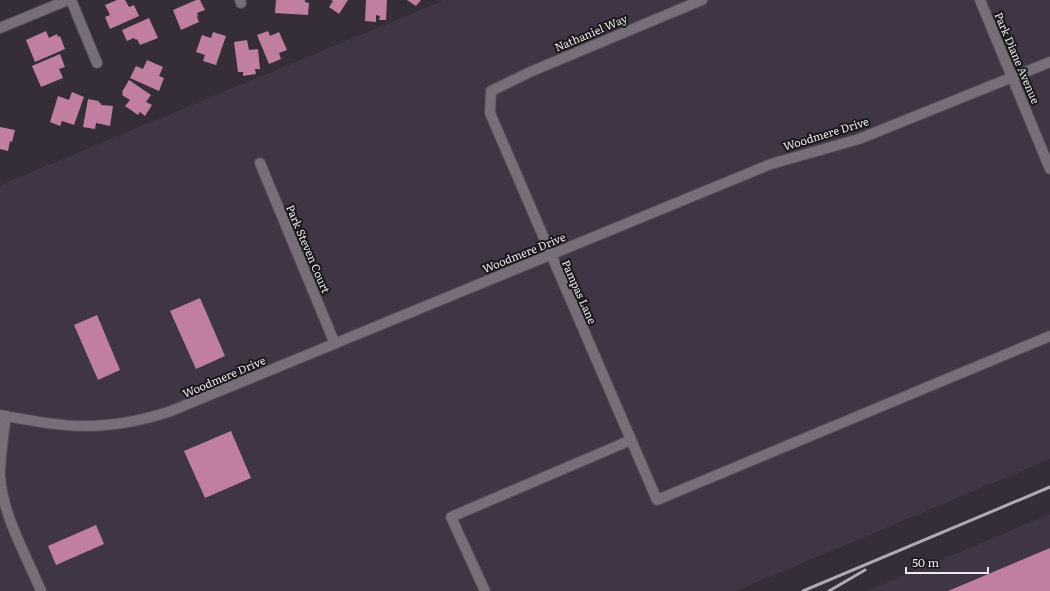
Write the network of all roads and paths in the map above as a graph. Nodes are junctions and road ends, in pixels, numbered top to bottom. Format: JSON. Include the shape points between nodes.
{"nodes":[{"id":1,"x":68,"y":0,"type":"edge"},
{"id":2,"x":71,"y":0,"type":"edge"},
{"id":3,"x":702,"y":0,"type":"edge"},
{"id":4,"x":980,"y":0,"type":"edge"},
{"id":5,"x":0,"y":28,"type":"edge"},
{"id":6,"x":1050,"y":62,"type":"edge"},
{"id":7,"x":98,"y":63,"type":"dead end"},
{"id":8,"x":1013,"y":78,"type":"junction"},
{"id":9,"x":491,"y":91,"type":"joint"},
{"id":10,"x":260,"y":163,"type":"dead end"},
{"id":11,"x":1050,"y":169,"type":"edge"},
{"id":12,"x":550,"y":255,"type":"junction"},
{"id":13,"x":1050,"y":336,"type":"edge"},
{"id":14,"x":335,"y":344,"type":"junction"},
{"id":15,"x":3,"y":416,"type":"edge"},
{"id":16,"x":631,"y":440,"type":"junction"},
{"id":17,"x":42,"y":591,"type":"edge"},
{"id":18,"x":485,"y":591,"type":"edge"}],
"edges":[{"from":1,"to":5,"type":"street"},
{"from":2,"to":7,"type":"street"},
{"from":3,"to":9,"type":"street","name":"Nathaniel Way","via":[[530,72]]},
{"from":4,"to":8,"type":"street","name":"Park Diane Avenue"},
{"from":6,"to":8,"type":"street","name":"Woodmere Drive"},
{"from":8,"to":11,"type":"street","name":"Park Diane Avenue"},
{"from":8,"to":12,"type":"street","name":"Woodmere Drive","via":[[859,139],[771,164]]},
{"from":9,"to":12,"type":"street","name":"Pampas Lane","via":[[490,113]]},
{"from":10,"to":14,"type":"street","name":"Park Steven Court"},
{"from":12,"to":14,"type":"street","name":"Woodmere Drive"},
{"from":12,"to":16,"type":"street","name":"Pampas Lane"},
{"from":13,"to":16,"type":"street","name":"Pampas Lane","via":[[657,500]]},
{"from":14,"to":15,"type":"street","name":"Woodmere Drive","via":[[184,406],[142,420],[86,426]]},
{"from":15,"to":17,"type":"street","via":[[0,456],[3,495],[8,515]]},
{"from":16,"to":18,"type":"street","via":[[451,517]]}]}
